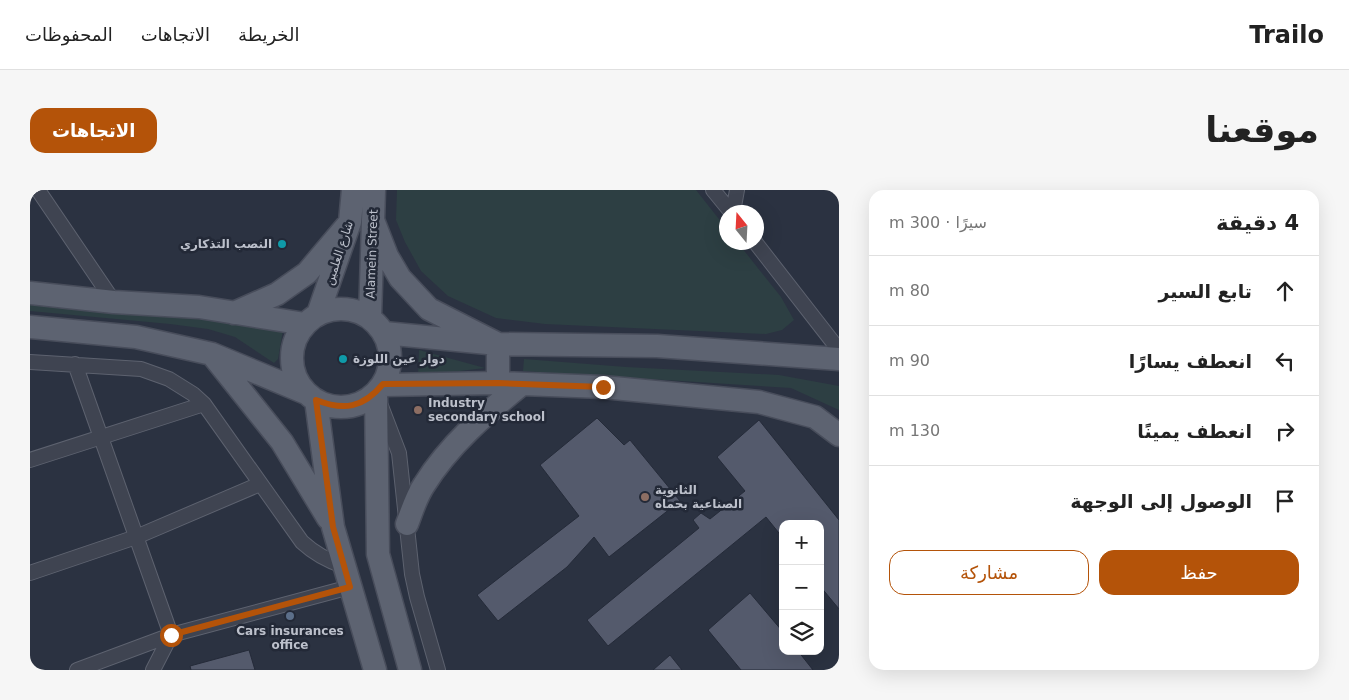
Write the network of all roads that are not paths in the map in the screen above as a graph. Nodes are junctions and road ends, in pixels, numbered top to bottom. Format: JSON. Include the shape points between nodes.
{"nodes":[{"id":1,"x":38,"y":190,"type":"edge"},
{"id":2,"x":354,"y":190,"type":"edge"},
{"id":3,"x":374,"y":190,"type":"edge"},
{"id":4,"x":713,"y":190,"type":"edge"},
{"id":5,"x":737,"y":190,"type":"edge"},
{"id":6,"x":726,"y":205,"type":"edge"},
{"id":7,"x":734,"y":205,"type":"edge"},
{"id":8,"x":373,"y":220,"type":"junction"},
{"id":9,"x":350,"y":222,"type":"junction"},
{"id":10,"x":761,"y":250,"type":"edge"},
{"id":11,"x":30,"y":293,"type":"edge"},
{"id":12,"x":114,"y":302,"type":"junction"},
{"id":13,"x":234,"y":313,"type":"junction"},
{"id":14,"x":311,"y":319,"type":"junction"},
{"id":15,"x":377,"y":325,"type":"junction"},
{"id":16,"x":30,"y":327,"type":"edge"},
{"id":17,"x":498,"y":344,"type":"junction"},
{"id":18,"x":839,"y":350,"type":"edge"},
{"id":19,"x":212,"y":354,"type":"junction"},
{"id":20,"x":839,"y":359,"type":"edge"},
{"id":21,"x":30,"y":362,"type":"edge"},
{"id":22,"x":75,"y":364,"type":"junction"},
{"id":23,"x":498,"y":383,"type":"junction"},
{"id":24,"x":522,"y":384,"type":"junction"},
{"id":25,"x":379,"y":389,"type":"junction"},
{"id":26,"x":311,"y":396,"type":"junction"},
{"id":27,"x":204,"y":404,"type":"junction"},
{"id":28,"x":839,"y":435,"type":"edge"},
{"id":29,"x":102,"y":437,"type":"junction"},
{"id":30,"x":30,"y":460,"type":"edge"},
{"id":31,"x":260,"y":484,"type":"junction"},
{"id":32,"x":407,"y":524,"type":"junction"},
{"id":33,"x":333,"y":527,"type":"junction"},
{"id":34,"x":136,"y":537,"type":"junction"},
{"id":35,"x":30,"y":573,"type":"edge"},
{"id":36,"x":347,"y":576,"type":"junction"},
{"id":37,"x":171,"y":635,"type":"junction"},
{"id":38,"x":77,"y":670,"type":"edge"},
{"id":39,"x":153,"y":670,"type":"edge"},
{"id":40,"x":375,"y":670,"type":"edge"},
{"id":41,"x":410,"y":670,"type":"edge"},
{"id":42,"x":438,"y":670,"type":"edge"}],
"edges":[{"from":1,"to":12,"type":"street"},
{"from":2,"to":9,"type":"main road","name":"شارع العلمين"},
{"from":3,"to":8,"type":"main road","name":"Alamein Street"},
{"from":4,"to":6,"type":"street"},
{"from":5,"to":7,"type":"street"},
{"from":8,"to":15,"type":"main road","name":"Alamein Street"},
{"from":8,"to":17,"type":"main road","via":[[387,256],[400,278],[429,309]]},
{"from":9,"to":13,"type":"main road","via":[[307,273],[277,294]]},
{"from":9,"to":14,"type":"main road","name":"شارع العلمين"},
{"from":10,"to":18,"type":"street"},
{"from":11,"to":12,"type":"main road"},
{"from":12,"to":13,"type":"main road","via":[[198,307]]},
{"from":13,"to":14,"type":"main road"},
{"from":14,"to":15,"type":"main road","via":[[331,309],[344,308],[358,311]]},
{"from":14,"to":26,"type":"main road","via":[[296,337],[292,351],[297,381]]},
{"from":15,"to":17,"type":"main road"},
{"from":15,"to":25,"type":"main road","via":[[390,345],[391,359],[389,372]]},
{"from":16,"to":19,"type":"main road","via":[[136,337]]},
{"from":17,"to":20,"type":"main road","via":[[657,346]]},
{"from":17,"to":23,"type":"main road"},
{"from":19,"to":26,"type":"main road"},
{"from":19,"to":33,"type":"main road","via":[[282,442]]},
{"from":21,"to":22,"type":"street"},
{"from":22,"to":27,"type":"street","via":[[155,373],[181,386]]},
{"from":22,"to":29,"type":"street"},
{"from":23,"to":24,"type":"main road"},
{"from":23,"to":25,"type":"main road"},
{"from":24,"to":28,"type":"main road","via":[[603,387],[759,402],[815,417]]},
{"from":24,"to":32,"type":"main road","via":[[445,454],[422,487]]},
{"from":25,"to":26,"type":"main road","via":[[362,403],[347,407],[331,406]]},
{"from":25,"to":32,"type":"street","via":[[400,453]]},
{"from":25,"to":41,"type":"main road","via":[[378,554]]},
{"from":26,"to":33,"type":"main road"},
{"from":27,"to":29,"type":"street"},
{"from":27,"to":31,"type":"street"},
{"from":29,"to":30,"type":"street"},
{"from":29,"to":34,"type":"street"},
{"from":31,"to":34,"type":"street"},
{"from":31,"to":36,"type":"street","via":[[302,542]]},
{"from":32,"to":42,"type":"street","via":[[412,574]]},
{"from":33,"to":36,"type":"main road"},
{"from":34,"to":35,"type":"street"},
{"from":34,"to":37,"type":"street"},
{"from":36,"to":37,"type":"street"},
{"from":36,"to":40,"type":"main road"},
{"from":37,"to":38,"type":"street"},
{"from":37,"to":39,"type":"street"}]}
